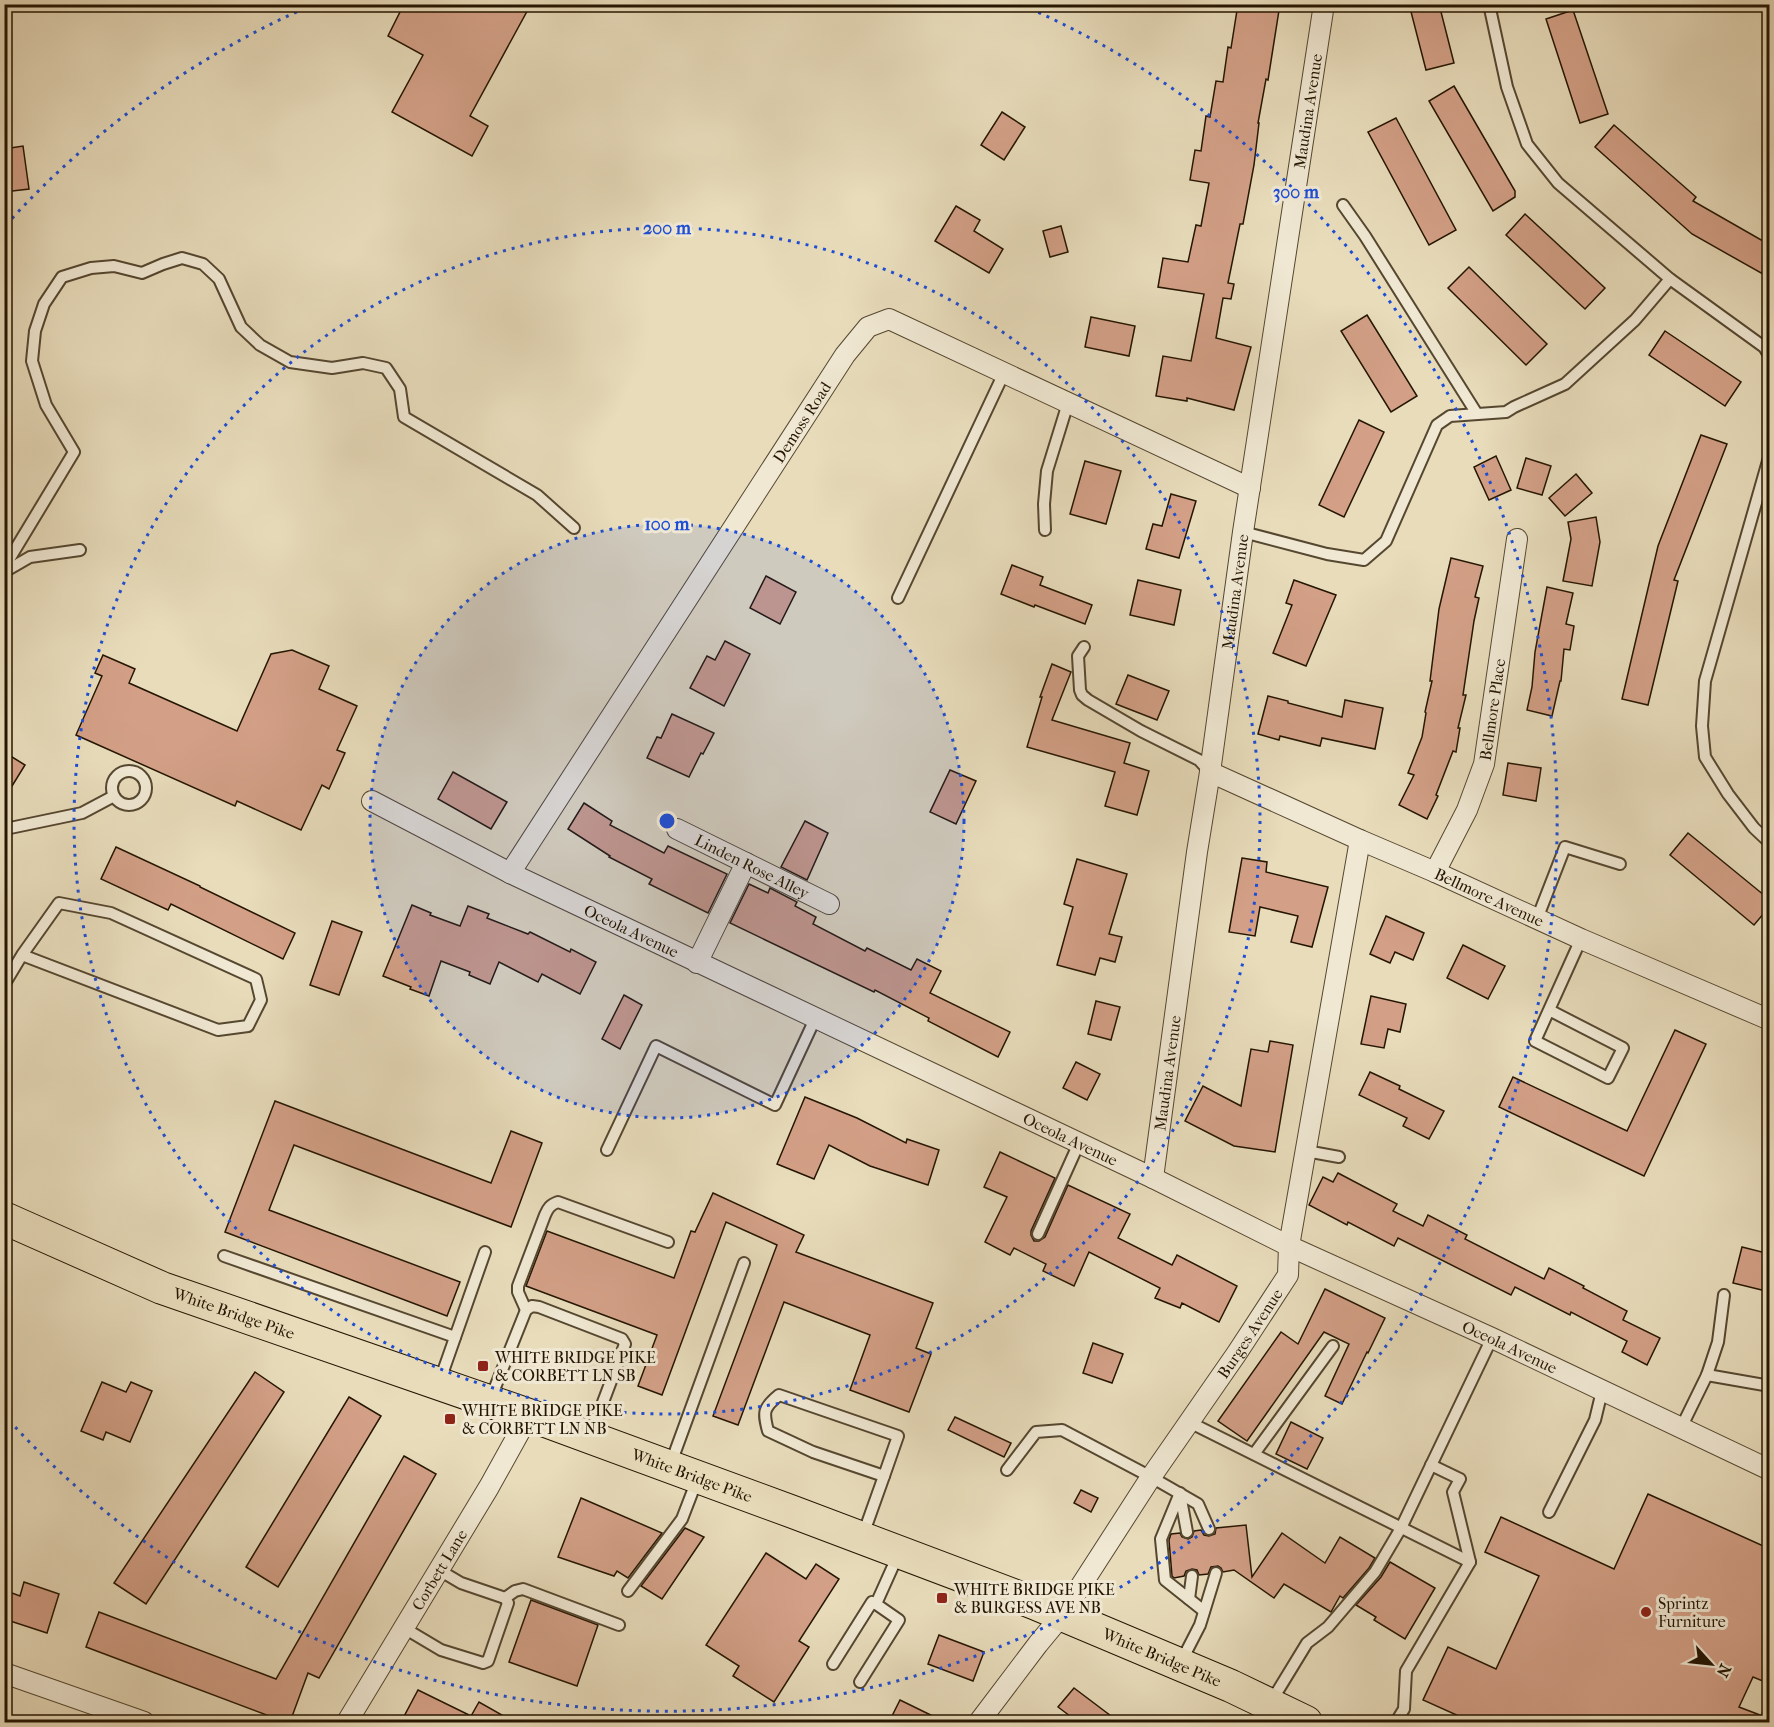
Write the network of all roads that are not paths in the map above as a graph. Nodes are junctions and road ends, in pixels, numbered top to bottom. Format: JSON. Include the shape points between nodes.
{"nodes":[{"id":1,"x":1324,"y":4,"type":"edge"},
{"id":2,"x":1489,"y":4,"type":"edge"},
{"id":3,"x":1343,"y":205,"type":"dead end"},
{"id":4,"x":1670,"y":279,"type":"junction"},
{"id":5,"x":1770,"y":357,"type":"edge"},
{"id":6,"x":1004,"y":373,"type":"junction"},
{"id":7,"x":1068,"y":403,"type":"junction"},
{"id":8,"x":1476,"y":414,"type":"junction"},
{"id":9,"x":1770,"y":454,"type":"edge"},
{"id":10,"x":1250,"y":488,"type":"junction"},
{"id":11,"x":574,"y":528,"type":"dead end"},
{"id":12,"x":1045,"y":530,"type":"dead end"},
{"id":13,"x":1243,"y":532,"type":"junction"},
{"id":14,"x":1517,"y":539,"type":"dead end"},
{"id":15,"x":80,"y":550,"type":"dead end"},
{"id":16,"x":4,"y":570,"type":"edge"},
{"id":17,"x":898,"y":598,"type":"dead end"},
{"id":18,"x":1084,"y":647,"type":"dead end"},
{"id":19,"x":1210,"y":772,"type":"junction"},
{"id":20,"x":114,"y":796,"type":"dead end"},
{"id":21,"x":372,"y":801,"type":"dead end"},
{"id":22,"x":4,"y":826,"type":"edge"},
{"id":23,"x":677,"y":829,"type":"dead end"},
{"id":24,"x":1360,"y":840,"type":"junction"},
{"id":25,"x":1770,"y":843,"type":"edge"},
{"id":26,"x":746,"y":863,"type":"junction"},
{"id":27,"x":1620,"y":864,"type":"dead end"},
{"id":28,"x":1435,"y":872,"type":"junction"},
{"id":29,"x":510,"y":873,"type":"junction"},
{"id":30,"x":829,"y":904,"type":"dead end"},
{"id":31,"x":1537,"y":919,"type":"junction"},
{"id":32,"x":1581,"y":939,"type":"junction"},
{"id":33,"x":22,"y":955,"type":"junction"},
{"id":34,"x":697,"y":963,"type":"junction"},
{"id":35,"x":4,"y":985,"type":"edge"},
{"id":36,"x":1549,"y":1010,"type":"junction"},
{"id":37,"x":815,"y":1019,"type":"junction"},
{"id":38,"x":1770,"y":1020,"type":"edge"},
{"id":39,"x":1079,"y":1143,"type":"junction"},
{"id":40,"x":607,"y":1150,"type":"dead end"},
{"id":41,"x":1306,"y":1151,"type":"junction"},
{"id":42,"x":1340,"y":1157,"type":"dead end"},
{"id":43,"x":1153,"y":1178,"type":"junction"},
{"id":44,"x":4,"y":1218,"type":"edge"},
{"id":45,"x":1038,"y":1234,"type":"dead end"},
{"id":46,"x":668,"y":1242,"type":"dead end"},
{"id":47,"x":1289,"y":1246,"type":"junction"},
{"id":48,"x":485,"y":1252,"type":"dead end"},
{"id":49,"x":224,"y":1256,"type":"dead end"},
{"id":50,"x":744,"y":1263,"type":"dead end"},
{"id":51,"x":1724,"y":1295,"type":"dead end"},
{"id":52,"x":526,"y":1310,"type":"junction"},
{"id":53,"x":455,"y":1337,"type":"junction"},
{"id":54,"x":1492,"y":1338,"type":"junction"},
{"id":55,"x":1334,"y":1346,"type":"dead end"},
{"id":56,"x":1707,"y":1375,"type":"junction"},
{"id":57,"x":439,"y":1383,"type":"junction"},
{"id":58,"x":1770,"y":1386,"type":"edge"},
{"id":59,"x":1602,"y":1391,"type":"junction"},
{"id":60,"x":490,"y":1401,"type":"junction"},
{"id":61,"x":529,"y":1415,"type":"junction"},
{"id":62,"x":1189,"y":1422,"type":"junction"},
{"id":63,"x":1681,"y":1428,"type":"junction"},
{"id":64,"x":590,"y":1437,"type":"junction"},
{"id":65,"x":1254,"y":1454,"type":"junction"},
{"id":66,"x":1431,"y":1465,"type":"junction"},
{"id":67,"x":1007,"y":1470,"type":"dead end"},
{"id":68,"x":1770,"y":1470,"type":"edge"},
{"id":69,"x":684,"y":1472,"type":"junction"},
{"id":70,"x":884,"y":1476,"type":"junction"},
{"id":71,"x":1151,"y":1477,"type":"junction"},
{"id":72,"x":1180,"y":1493,"type":"junction"},
{"id":73,"x":1549,"y":1512,"type":"dead end"},
{"id":74,"x":1401,"y":1528,"type":"junction"},
{"id":75,"x":1209,"y":1529,"type":"dead end"},
{"id":76,"x":1187,"y":1532,"type":"dead end"},
{"id":77,"x":862,"y":1538,"type":"junction"},
{"id":78,"x":899,"y":1552,"type":"junction"},
{"id":79,"x":1470,"y":1562,"type":"junction"},
{"id":80,"x":439,"y":1570,"type":"junction"},
{"id":81,"x":1216,"y":1573,"type":"dead end"},
{"id":82,"x":1192,"y":1576,"type":"dead end"},
{"id":83,"x":628,"y":1591,"type":"dead end"},
{"id":84,"x":505,"y":1598,"type":"junction"},
{"id":85,"x":1189,"y":1599,"type":"junction"},
{"id":86,"x":876,"y":1604,"type":"junction"},
{"id":87,"x":1204,"y":1611,"type":"junction"},
{"id":88,"x":1062,"y":1615,"type":"junction"},
{"id":89,"x":619,"y":1625,"type":"dead end"},
{"id":90,"x":404,"y":1628,"type":"junction"},
{"id":91,"x":833,"y":1664,"type":"dead end"},
{"id":92,"x":1179,"y":1665,"type":"junction"},
{"id":93,"x":4,"y":1673,"type":"edge"},
{"id":94,"x":860,"y":1682,"type":"dead end"},
{"id":95,"x":1269,"y":1705,"type":"junction"},
{"id":96,"x":1770,"y":1711,"type":"edge"},
{"id":97,"x":144,"y":1722,"type":"edge"},
{"id":98,"x":347,"y":1722,"type":"edge"},
{"id":99,"x":979,"y":1722,"type":"edge"},
{"id":100,"x":1306,"y":1722,"type":"edge"},
{"id":101,"x":1396,"y":1722,"type":"edge"},
{"id":102,"x":1765,"y":1722,"type":"edge"}],
"edges":[{"from":1,"to":10,"type":"street","name":"Maudina Avenue"},
{"from":2,"to":4,"type":"lane","via":[[1507,87],[1527,144],[1558,183]]},
{"from":3,"to":8,"type":"lane"},
{"from":4,"to":5,"type":"lane","via":[[1764,347]]},
{"from":4,"to":8,"type":"lane","via":[[1635,320],[1565,384],[1506,412]]},
{"from":6,"to":7,"type":"street","name":"Demoss Road"},
{"from":6,"to":17,"type":"lane"},
{"from":6,"to":29,"type":"street","name":"Demoss Road","via":[[889,320],[868,327],[845,356]]},
{"from":7,"to":10,"type":"street","name":"Demoss Road"},
{"from":7,"to":12,"type":"lane","via":[[1047,471]]},
{"from":8,"to":13,"type":"lane","via":[[1450,416],[1437,424],[1386,541],[1364,560]]},
{"from":9,"to":25,"type":"lane","via":[[1705,681],[1702,726],[1705,757],[1728,794]]},
{"from":10,"to":13,"type":"street","name":"Maudina Avenue"},
{"from":11,"to":16,"type":"lane","via":[[537,495],[404,417],[400,389],[386,368],[363,363],[332,368],[290,362],[260,345],[241,327],[219,279],[203,264],[182,258],[142,273],[114,266],[62,277],[44,304],[34,331],[32,361],[46,405],[74,452]]},
{"from":13,"to":19,"type":"street","name":"Maudina Avenue"},
{"from":14,"to":28,"type":"street","name":"Bellmore Place","via":[[1484,764],[1467,810]]},
{"from":15,"to":16,"type":"lane","via":[[30,556]]},
{"from":18,"to":19,"type":"lane","via":[[1078,656],[1082,695],[1198,760]]},
{"from":19,"to":24,"type":"street","name":"Bellmore Avenue"},
{"from":19,"to":43,"type":"street","name":"Maudina Avenue"},
{"from":20,"to":22,"type":"lane","via":[[82,813]]},
{"from":21,"to":29,"type":"street","name":"Oceola Avenue"},
{"from":23,"to":26,"type":"street","name":"Linden Rose Alley"},
{"from":24,"to":28,"type":"street","name":"Bellmore Avenue"},
{"from":24,"to":41,"type":"street","name":"Burges Avenue"},
{"from":26,"to":30,"type":"street","name":"Linden Rose Alley"},
{"from":26,"to":34,"type":"street"},
{"from":27,"to":31,"type":"lane","via":[[1565,847]]},
{"from":28,"to":31,"type":"street","name":"Bellmore Avenue"},
{"from":29,"to":34,"type":"street","name":"Oceola Avenue"},
{"from":31,"to":32,"type":"street","name":"Bellmore Avenue"},
{"from":32,"to":36,"type":"lane"},
{"from":32,"to":38,"type":"street","name":"Bellmore Avenue"},
{"from":33,"to":33,"type":"lane","via":[[59,903],[111,913],[256,979],[261,1000],[248,1026],[218,1030]]},
{"from":33,"to":35,"type":"lane"},
{"from":34,"to":37,"type":"street","name":"Oceola Avenue"},
{"from":36,"to":36,"type":"lane","via":[[1535,1041],[1608,1078],[1623,1048]]},
{"from":37,"to":39,"type":"street","name":"Oceola Avenue"},
{"from":37,"to":40,"type":"lane","via":[[775,1105],[656,1046]]},
{"from":39,"to":43,"type":"street","name":"Oceola Avenue"},
{"from":39,"to":45,"type":"lane"},
{"from":41,"to":42,"type":"lane"},
{"from":41,"to":47,"type":"street","name":"Burges Avenue"},
{"from":43,"to":47,"type":"street","name":"Oceola Avenue"},
{"from":44,"to":57,"type":"main road","name":"White Bridge Pike","via":[[162,1288]]},
{"from":46,"to":52,"type":"lane","via":[[558,1202],[553,1204],[544,1215],[518,1286]]},
{"from":47,"to":54,"type":"street","name":"Oceola Avenue"},
{"from":47,"to":62,"type":"street","name":"Burges Avenue","via":[[1288,1275]]},
{"from":48,"to":53,"type":"lane"},
{"from":49,"to":53,"type":"lane"},
{"from":50,"to":69,"type":"lane"},
{"from":51,"to":56,"type":"lane","via":[[1718,1342]]},
{"from":52,"to":60,"type":"lane"},
{"from":52,"to":64,"type":"lane","via":[[539,1307],[626,1344]]},
{"from":53,"to":57,"type":"lane"},
{"from":54,"to":59,"type":"street","name":"Oceola Avenue"},
{"from":54,"to":66,"type":"lane"},
{"from":55,"to":65,"type":"lane"},
{"from":56,"to":58,"type":"lane"},
{"from":56,"to":63,"type":"lane"},
{"from":57,"to":60,"type":"main road","name":"White Bridge Pike"},
{"from":59,"to":63,"type":"street","name":"Oceola Avenue"},
{"from":59,"to":73,"type":"lane","via":[[1595,1420]]},
{"from":60,"to":61,"type":"main road","name":"White Bridge Pike"},
{"from":61,"to":64,"type":"main road","name":"White Bridge Pike"},
{"from":61,"to":80,"type":"street","name":"Corbett Lane"},
{"from":62,"to":65,"type":"lane"},
{"from":62,"to":71,"type":"street","name":"Burges Avenue"},
{"from":63,"to":68,"type":"street","name":"Oceola Avenue"},
{"from":64,"to":69,"type":"main road","name":"White Bridge Pike"},
{"from":65,"to":74,"type":"lane"},
{"from":66,"to":74,"type":"lane"},
{"from":66,"to":79,"type":"lane","via":[[1460,1479],[1453,1492]]},
{"from":67,"to":71,"type":"lane","via":[[1036,1432],[1062,1430]]},
{"from":69,"to":77,"type":"main road","name":"White Bridge Pike"},
{"from":69,"to":83,"type":"lane","via":[[682,1519]]},
{"from":70,"to":70,"type":"lane","via":[[898,1436],[779,1395],[768,1404],[764,1415],[768,1431],[813,1452]]},
{"from":70,"to":77,"type":"lane"},
{"from":71,"to":72,"type":"lane"},
{"from":71,"to":88,"type":"street","name":"Burges Avenue"},
{"from":72,"to":75,"type":"lane","via":[[1198,1504]]},
{"from":72,"to":76,"type":"lane"},
{"from":72,"to":85,"type":"lane","via":[[1161,1539],[1165,1580]]},
{"from":74,"to":79,"type":"lane"},
{"from":74,"to":95,"type":"lane","via":[[1375,1572],[1328,1627],[1307,1643]]},
{"from":77,"to":78,"type":"main road","name":"White Bridge Pike"},
{"from":78,"to":86,"type":"lane"},
{"from":78,"to":88,"type":"main road","name":"White Bridge Pike"},
{"from":79,"to":101,"type":"lane","via":[[1406,1671],[1404,1709]]},
{"from":80,"to":84,"type":"lane","via":[[461,1583]]},
{"from":80,"to":90,"type":"street","name":"Corbett Lane"},
{"from":81,"to":87,"type":"lane"},
{"from":82,"to":85,"type":"lane"},
{"from":84,"to":89,"type":"lane","via":[[523,1589]]},
{"from":84,"to":90,"type":"lane","via":[[508,1603],[488,1662],[441,1650]]},
{"from":85,"to":87,"type":"lane"},
{"from":86,"to":91,"type":"lane","via":[[872,1602]]},
{"from":86,"to":94,"type":"lane","via":[[899,1620]]},
{"from":87,"to":92,"type":"lane"},
{"from":88,"to":92,"type":"main road","name":"White Bridge Pike"},
{"from":88,"to":99,"type":"street","name":"Burges Avenue"},
{"from":90,"to":98,"type":"street","name":"Corbett Lane"},
{"from":92,"to":95,"type":"main road","name":"White Bridge Pike"},
{"from":93,"to":97,"type":"street"},
{"from":95,"to":100,"type":"main road","name":"White Bridge Pike"},
{"from":96,"to":102,"type":"lane"}]}
